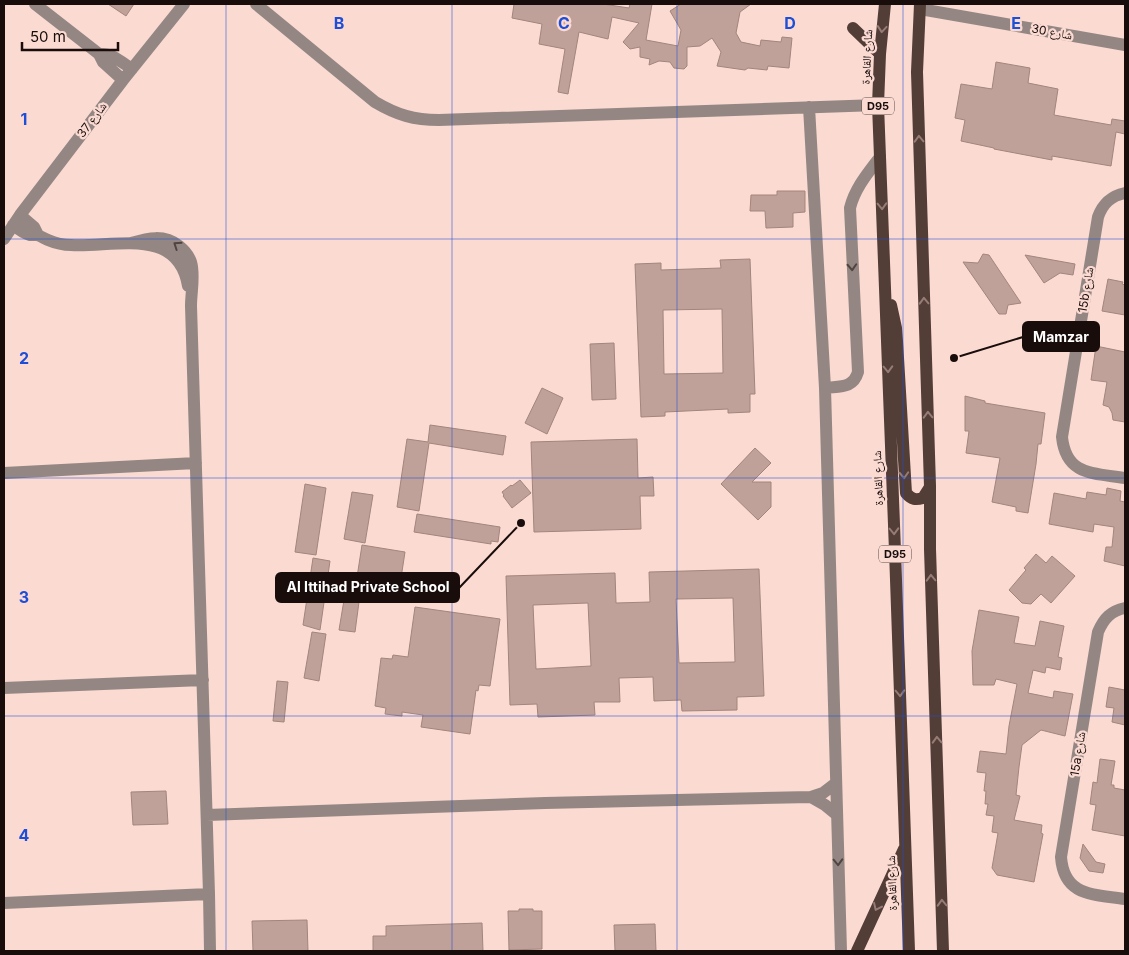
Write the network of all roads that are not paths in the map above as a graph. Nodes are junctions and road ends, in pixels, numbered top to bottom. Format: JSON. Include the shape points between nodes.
{"nodes":[{"id":1,"x":35,"y":4,"type":"edge"},
{"id":2,"x":184,"y":4,"type":"edge"},
{"id":3,"x":256,"y":4,"type":"edge"},
{"id":4,"x":884,"y":4,"type":"edge"},
{"id":5,"x":920,"y":6,"type":"edge"},
{"id":6,"x":853,"y":28,"type":"dead end"},
{"id":7,"x":1125,"y":45,"type":"edge"},
{"id":8,"x":99,"y":54,"type":"junction"},
{"id":9,"x":880,"y":54,"type":"junction"},
{"id":10,"x":132,"y":69,"type":"junction"},
{"id":11,"x":123,"y":80,"type":"junction"},
{"id":12,"x":878,"y":105,"type":"junction"},
{"id":13,"x":809,"y":107,"type":"junction"},
{"id":14,"x":880,"y":158,"type":"junction"},
{"id":15,"x":1125,"y":193,"type":"edge"},
{"id":16,"x":16,"y":220,"type":"junction"},
{"id":17,"x":4,"y":239,"type":"edge"},
{"id":18,"x":885,"y":288,"type":"junction"},
{"id":19,"x":825,"y":388,"type":"junction"},
{"id":20,"x":196,"y":463,"type":"junction"},
{"id":21,"x":4,"y":473,"type":"edge"},
{"id":22,"x":1125,"y":478,"type":"edge"},
{"id":23,"x":930,"y":486,"type":"junction"},
{"id":24,"x":1125,"y":608,"type":"edge"},
{"id":25,"x":202,"y":680,"type":"junction"},
{"id":26,"x":4,"y":688,"type":"edge"},
{"id":27,"x":836,"y":783,"type":"junction"},
{"id":28,"x":811,"y":797,"type":"junction"},
{"id":29,"x":836,"y":814,"type":"junction"},
{"id":30,"x":207,"y":815,"type":"junction"},
{"id":31,"x":905,"y":847,"type":"junction"},
{"id":32,"x":210,"y":894,"type":"junction"},
{"id":33,"x":1125,"y":899,"type":"edge"},
{"id":34,"x":4,"y":904,"type":"edge"},
{"id":35,"x":210,"y":951,"type":"edge"},
{"id":36,"x":841,"y":951,"type":"edge"},
{"id":37,"x":857,"y":951,"type":"edge"},
{"id":38,"x":909,"y":951,"type":"edge"},
{"id":39,"x":943,"y":951,"type":"edge"}],
"edges":[{"from":1,"to":8,"type":"street"},
{"from":2,"to":10,"type":"street","name":"شارع 37"},
{"from":3,"to":13,"type":"street","via":[[374,102],[411,118],[439,120]]},
{"from":4,"to":9,"type":"main road","name":"شارع القاهرة","number":"D95","one_way":true},
{"from":5,"to":7,"type":"street","name":"شارع 30"},
{"from":23,"to":5,"type":"main road","one_way":true,"via":[[917,81]]},
{"from":6,"to":9,"type":"main road"},
{"from":8,"to":10,"type":"street","via":[[108,54]]},
{"from":8,"to":11,"type":"street"},
{"from":9,"to":12,"type":"main road","name":"شارع القاهرة","number":"D95"},
{"from":10,"to":11,"type":"street","name":"شارع 37"},
{"from":11,"to":16,"type":"street","name":"شارع 37"},
{"from":12,"to":13,"type":"street"},
{"from":12,"to":14,"type":"main road","name":"شارع القاهرة","number":"D95"},
{"from":13,"to":19,"type":"street"},
{"from":14,"to":18,"type":"main road","name":"شارع القاهرة","number":"D95","one_way":true},
{"from":14,"to":19,"type":"street","one_way":true,"via":[[856,190],[850,208],[858,372],[851,384]]},
{"from":15,"to":22,"type":"street","name":"15b شارع","via":[[1107,201],[1098,217],[1062,436],[1063,448],[1075,466],[1085,471]]},
{"from":16,"to":17,"type":"street","name":"شارع 37"},
{"from":16,"to":20,"type":"street","via":[[29,235],[54,242],[72,245],[131,243],[160,237],[184,250],[191,263],[192,277]]},
{"from":18,"to":23,"type":"main road","one_way":true,"via":[[896,328],[906,494],[917,500],[923,498]]},
{"from":18,"to":31,"type":"main road","name":"شارع القاهرة","number":"D95","one_way":true},
{"from":19,"to":27,"type":"street"},
{"from":20,"to":21,"type":"street"},
{"from":20,"to":25,"type":"street"},
{"from":39,"to":23,"type":"main road","one_way":true},
{"from":24,"to":33,"type":"street","name":"15a شارع","via":[[1108,616],[1098,632],[1061,857],[1066,878],[1074,887],[1084,892]]},
{"from":25,"to":26,"type":"street"},
{"from":25,"to":30,"type":"street"},
{"from":27,"to":28,"type":"street"},
{"from":27,"to":29,"type":"street"},
{"from":28,"to":29,"type":"street"},
{"from":28,"to":30,"type":"street"},
{"from":29,"to":36,"type":"street","one_way":true},
{"from":30,"to":32,"type":"street"},
{"from":31,"to":37,"type":"main road","one_way":true},
{"from":31,"to":38,"type":"main road","name":"شارع القاهرة","number":"D95"},
{"from":32,"to":34,"type":"street"},
{"from":32,"to":35,"type":"street"}]}
